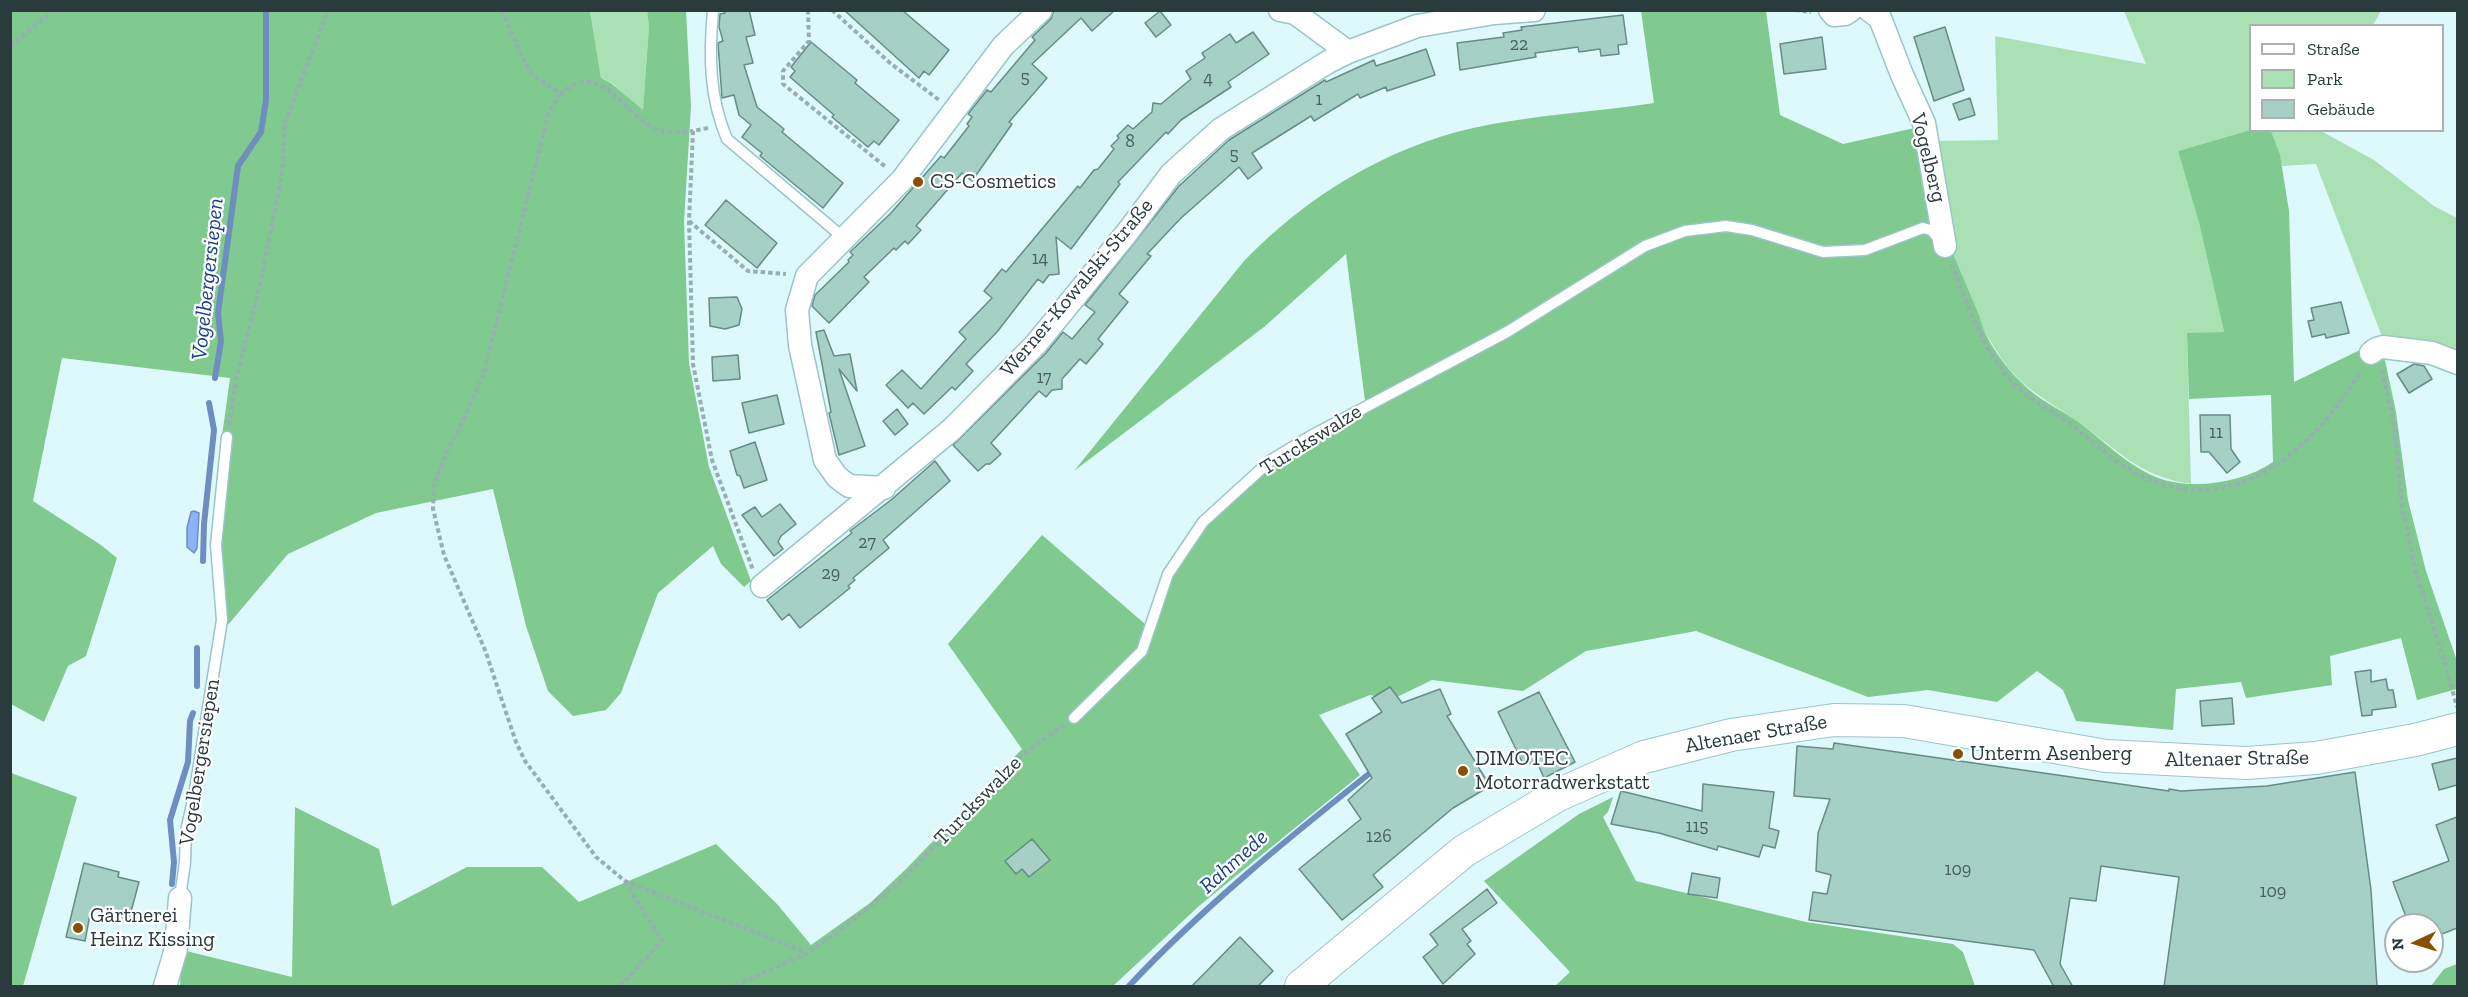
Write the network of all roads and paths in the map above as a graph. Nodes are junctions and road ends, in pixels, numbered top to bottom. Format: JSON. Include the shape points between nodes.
{"nodes":[{"id":1,"x":54,"y":10,"type":"edge"},
{"id":2,"x":328,"y":10,"type":"edge"},
{"id":3,"x":502,"y":10,"type":"edge"},
{"id":4,"x":713,"y":10,"type":"edge"},
{"id":5,"x":808,"y":10,"type":"edge"},
{"id":6,"x":832,"y":10,"type":"edge"},
{"id":7,"x":1041,"y":10,"type":"edge"},
{"id":8,"x":1280,"y":10,"type":"edge"},
{"id":9,"x":1534,"y":10,"type":"edge"},
{"id":10,"x":1830,"y":10,"type":"edge"},
{"id":11,"x":1851,"y":10,"type":"edge"},
{"id":12,"x":1869,"y":10,"type":"edge"},
{"id":13,"x":10,"y":46,"type":"edge"},
{"id":14,"x":1348,"y":52,"type":"junction"},
{"id":15,"x":561,"y":94,"type":"junction"},
{"id":16,"x":953,"y":110,"type":"junction"},
{"id":17,"x":721,"y":125,"type":"junction"},
{"id":18,"x":693,"y":131,"type":"junction"},
{"id":19,"x":902,"y":180,"type":"junction"},
{"id":20,"x":689,"y":221,"type":"junction"},
{"id":21,"x":845,"y":239,"type":"junction"},
{"id":22,"x":1945,"y":246,"type":"junction"},
{"id":23,"x":807,"y":276,"type":"junction"},
{"id":24,"x":2374,"y":351,"type":"junction"},
{"id":25,"x":2457,"y":363,"type":"edge"},
{"id":26,"x":226,"y":437,"type":"joint"},
{"id":27,"x":884,"y":488,"type":"junction"},
{"id":28,"x":762,"y":586,"type":"joint"},
{"id":29,"x":2457,"y":709,"type":"edge"},
{"id":30,"x":1074,"y":718,"type":"joint"},
{"id":31,"x":2457,"y":729,"type":"edge"},
{"id":32,"x":625,"y":881,"type":"junction"},
{"id":33,"x":180,"y":898,"type":"joint"},
{"id":34,"x":807,"y":953,"type":"junction"},
{"id":35,"x":165,"y":987,"type":"edge"},
{"id":36,"x":620,"y":987,"type":"edge"},
{"id":37,"x":735,"y":987,"type":"edge"},
{"id":38,"x":1301,"y":987,"type":"edge"}],
"edges":[{"from":1,"to":13,"type":"path"},
{"from":2,"to":26,"type":"path","via":[[285,123],[280,184]]},
{"from":3,"to":15,"type":"path","via":[[525,64],[534,76]]},
{"from":4,"to":17,"type":"lane","via":[[710,68]]},
{"from":5,"to":19,"type":"path","via":[[809,41],[783,71],[783,84]]},
{"from":6,"to":16,"type":"path","via":[[890,63]]},
{"from":7,"to":16,"type":"street","via":[[1003,46]]},
{"from":8,"to":14,"type":"street","via":[[1295,13]]},
{"from":9,"to":14,"type":"street","name":"Werner-Kowalski-Straße","via":[[1417,26]]},
{"from":10,"to":11,"type":"street","via":[[1834,15]]},
{"from":12,"to":22,"type":"street","name":"Vogelberg","via":[[1880,18],[1924,123]]},
{"from":14,"to":27,"type":"street","name":"Werner-Kowalski-Straße","via":[[1221,129],[1171,174],[1035,344],[951,430]]},
{"from":15,"to":18,"type":"path","via":[[577,83],[603,86],[651,127],[671,133]]},
{"from":15,"to":32,"type":"path","via":[[549,111],[483,376],[434,485],[433,508],[444,555],[485,650],[525,761],[596,857]]},
{"from":16,"to":19,"type":"street"},
{"from":17,"to":18,"type":"path"},
{"from":17,"to":21,"type":"lane","via":[[727,140]]},
{"from":18,"to":20,"type":"path"},
{"from":19,"to":21,"type":"street"},
{"from":20,"to":23,"type":"path","via":[[748,272]]},
{"from":20,"to":28,"type":"path","via":[[693,364],[712,460],[750,565]]},
{"from":21,"to":23,"type":"street"},
{"from":22,"to":24,"type":"path","via":[[1980,334],[2011,381],[2126,466],[2169,486],[2190,491],[2234,485],[2260,476],[2285,460],[2347,396]]},
{"from":22,"to":30,"type":"lane","name":"Turckswalze","via":[[1932,231],[1923,228],[1865,250],[1823,252],[1726,226],[1685,231],[1645,246],[1507,332],[1271,460],[1203,522],[1168,574],[1142,651]]},
{"from":23,"to":27,"type":"street","via":[[797,310],[800,345],[825,460],[849,486]]},
{"from":24,"to":25,"type":"street","via":[[2432,352]]},
{"from":24,"to":29,"type":"path","via":[[2395,428],[2402,506],[2414,562]]},
{"from":26,"to":33,"type":"lane","name":"Vogelbergersiepen","via":[[216,545],[222,620],[186,831]]},
{"from":27,"to":28,"type":"street","name":"Werner-Kowalski-Straße"},
{"from":30,"to":34,"type":"path","name":"Turckswalze","via":[[1022,755],[900,882]]},
{"from":31,"to":38,"type":"main road","name":"Altenaer Straße","via":[[2316,758],[2246,763],[2106,756],[1904,721],[1834,720],[1731,735],[1644,757],[1558,795],[1464,851]]},
{"from":32,"to":34,"type":"path"},
{"from":32,"to":36,"type":"path","via":[[662,942]]},
{"from":33,"to":35,"type":"street","name":"Vogelbergersiepen","via":[[176,949]]},
{"from":34,"to":37,"type":"path","name":"Turckswalze"}]}
